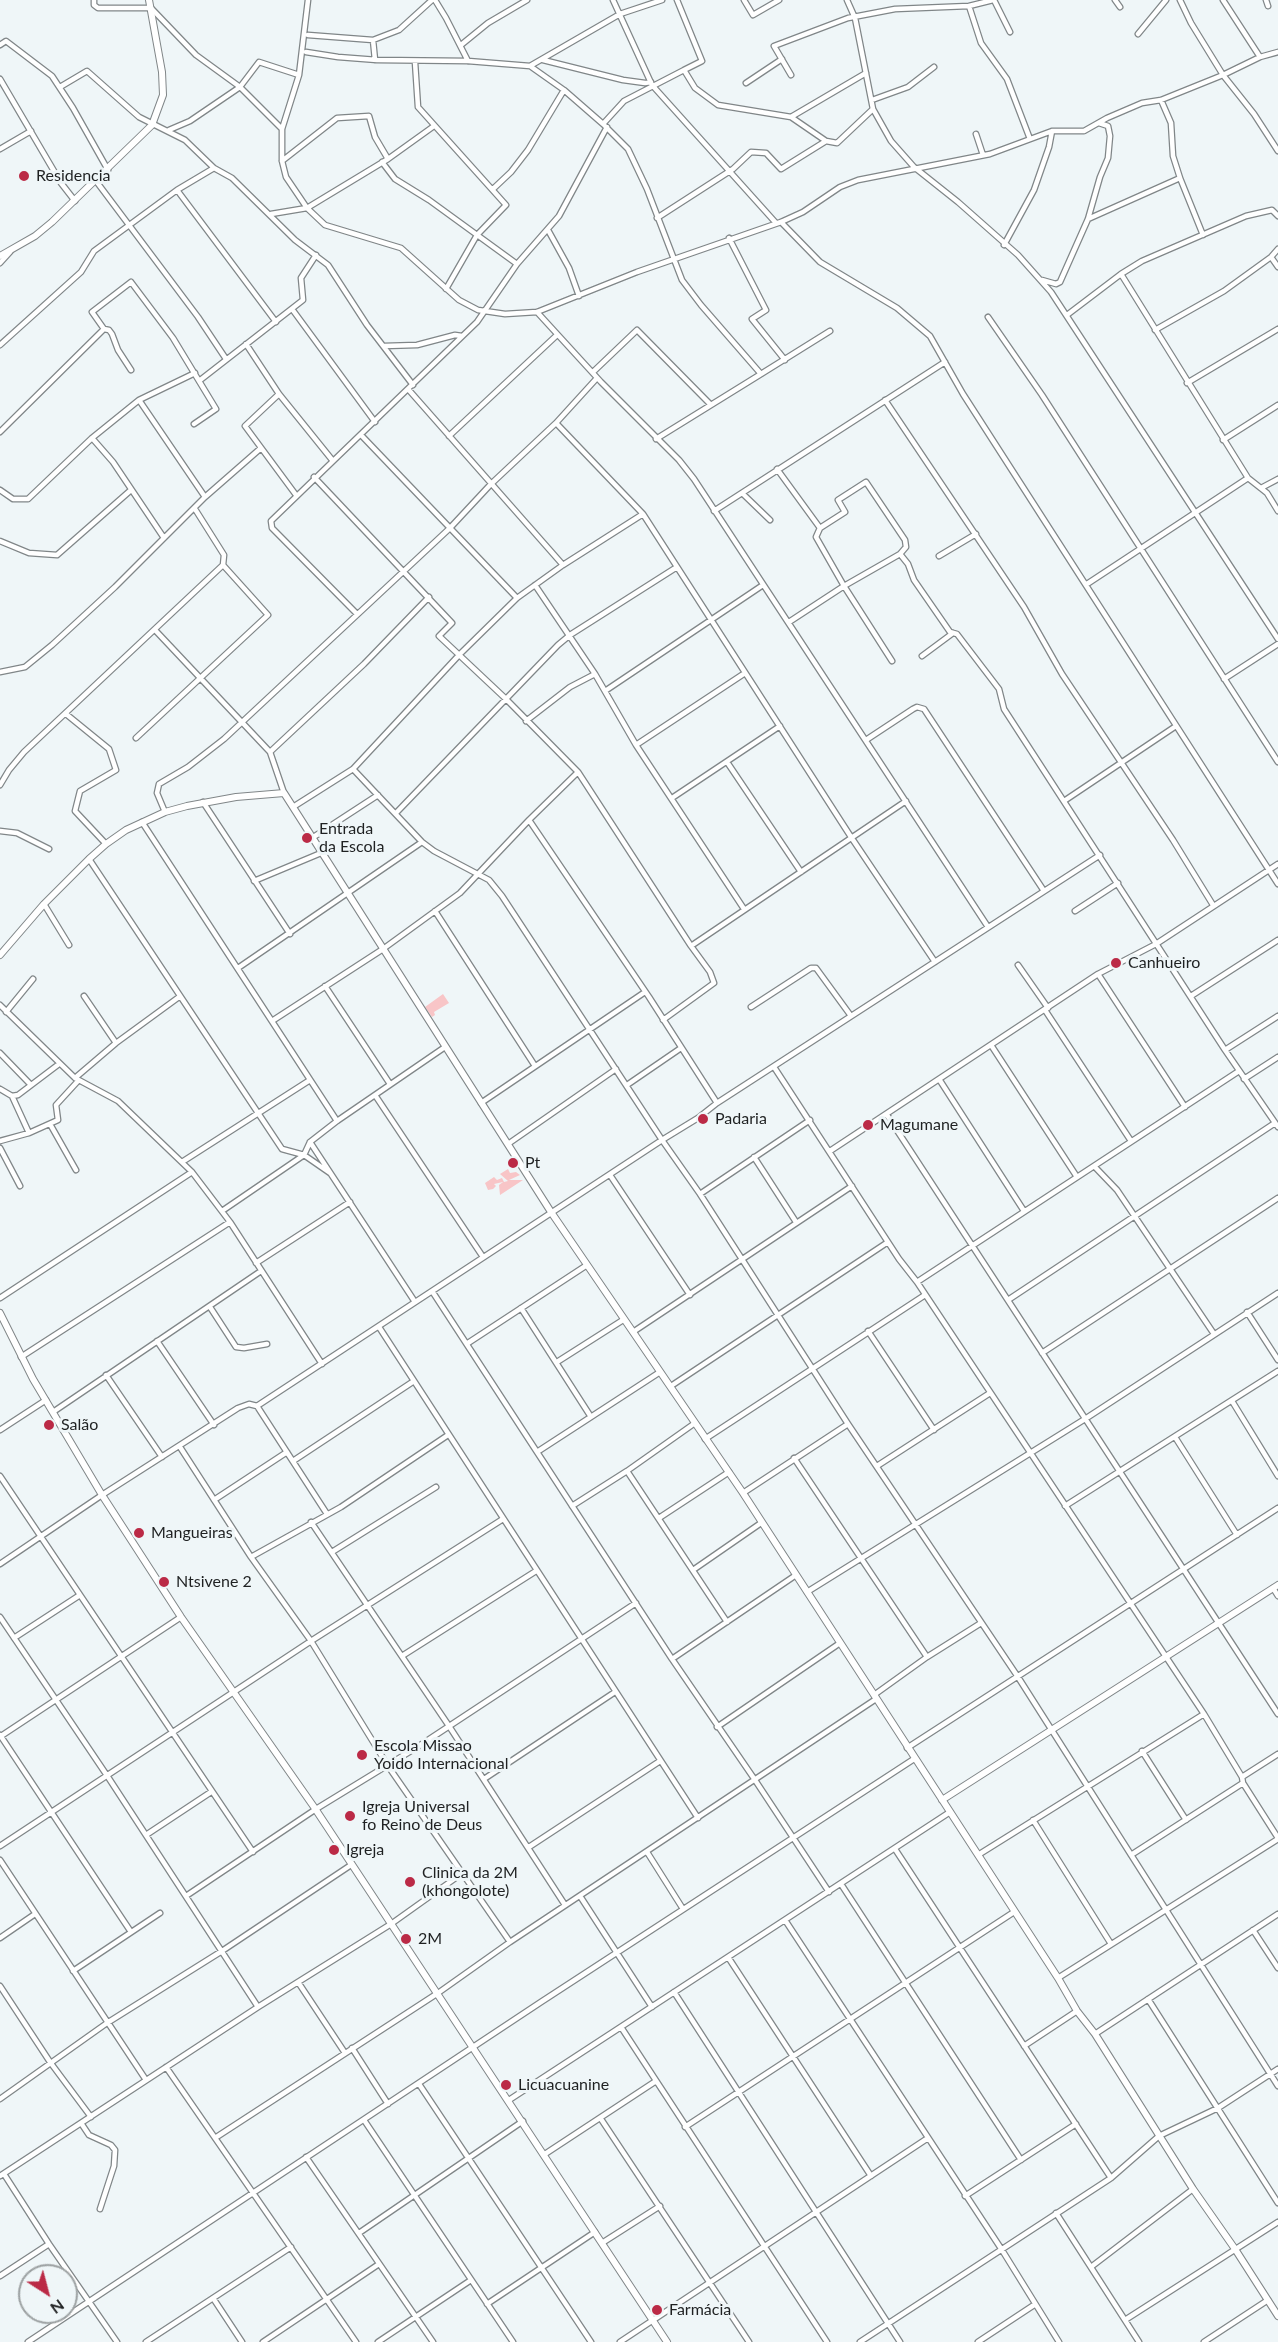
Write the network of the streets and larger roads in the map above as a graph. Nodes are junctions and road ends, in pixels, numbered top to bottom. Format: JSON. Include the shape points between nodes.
{"nodes":[{"id":1,"x":94,"y":0,"type":"edge"},
{"id":2,"x":149,"y":0,"type":"edge"},
{"id":3,"x":308,"y":0,"type":"edge"},
{"id":4,"x":433,"y":0,"type":"edge"},
{"id":5,"x":527,"y":0,"type":"edge"},
{"id":6,"x":613,"y":0,"type":"edge"},
{"id":7,"x":662,"y":0,"type":"edge"},
{"id":8,"x":677,"y":0,"type":"edge"},
{"id":9,"x":744,"y":0,"type":"edge"},
{"id":10,"x":779,"y":0,"type":"edge"},
{"id":11,"x":847,"y":0,"type":"edge"},
{"id":12,"x":954,"y":0,"type":"edge"},
{"id":13,"x":993,"y":0,"type":"edge"},
{"id":14,"x":1115,"y":0,"type":"edge"},
{"id":15,"x":1166,"y":0,"type":"edge"},
{"id":16,"x":1180,"y":0,"type":"edge"},
{"id":17,"x":1223,"y":0,"type":"edge"},
{"id":18,"x":969,"y":6,"type":"junction"},
{"id":19,"x":954,"y":7,"type":"junction"},
{"id":20,"x":1120,"y":7,"type":"dead end"},
{"id":21,"x":151,"y":8,"type":"junction"},
{"id":22,"x":620,"y":14,"type":"junction"},
{"id":23,"x":855,"y":18,"type":"junction"},
{"id":24,"x":1010,"y":32,"type":"dead end"},
{"id":25,"x":1138,"y":34,"type":"dead end"},
{"id":26,"x":308,"y":35,"type":"dead end"},
{"id":27,"x":373,"y":40,"type":"junction"},
{"id":28,"x":0,"y":45,"type":"edge"},
{"id":29,"x":460,"y":45,"type":"junction"},
{"id":30,"x":306,"y":52,"type":"dead end"},
{"id":31,"x":1278,"y":52,"type":"edge"},
{"id":32,"x":1260,"y":57,"type":"junction"},
{"id":33,"x":782,"y":59,"type":"junction"},
{"id":34,"x":375,"y":60,"type":"junction"},
{"id":35,"x":542,"y":60,"type":"junction"},
{"id":36,"x":468,"y":61,"type":"junction"},
{"id":37,"x":415,"y":62,"type":"junction"},
{"id":38,"x":530,"y":66,"type":"junction"},
{"id":39,"x":934,"y":67,"type":"dead end"},
{"id":40,"x":684,"y":70,"type":"junction"},
{"id":41,"x":866,"y":73,"type":"junction"},
{"id":42,"x":298,"y":75,"type":"junction"},
{"id":43,"x":791,"y":75,"type":"dead end"},
{"id":44,"x":1223,"y":75,"type":"junction"},
{"id":45,"x":0,"y":79,"type":"edge"},
{"id":46,"x":746,"y":83,"type":"dead end"},
{"id":47,"x":652,"y":84,"type":"junction"},
{"id":48,"x":60,"y":87,"type":"junction"},
{"id":49,"x":240,"y":87,"type":"junction"},
{"id":50,"x":564,"y":90,"type":"junction"},
{"id":51,"x":872,"y":100,"type":"junction"},
{"id":52,"x":1161,"y":100,"type":"junction"},
{"id":53,"x":873,"y":109,"type":"junction"},
{"id":54,"x":791,"y":117,"type":"junction"},
{"id":55,"x":1099,"y":123,"type":"junction"},
{"id":56,"x":152,"y":125,"type":"junction"},
{"id":57,"x":434,"y":126,"type":"junction"},
{"id":58,"x":605,"y":126,"type":"junction"},
{"id":59,"x":282,"y":129,"type":"junction"},
{"id":60,"x":169,"y":130,"type":"junction"},
{"id":61,"x":31,"y":131,"type":"junction"},
{"id":62,"x":1052,"y":131,"type":"junction"},
{"id":63,"x":975,"y":134,"type":"dead end"},
{"id":64,"x":1030,"y":139,"type":"junction"},
{"id":65,"x":826,"y":141,"type":"junction"},
{"id":66,"x":0,"y":149,"type":"edge"},
{"id":67,"x":1278,"y":151,"type":"edge"},
{"id":68,"x":983,"y":155,"type":"junction"},
{"id":69,"x":388,"y":159,"type":"junction"},
{"id":70,"x":282,"y":161,"type":"junction"},
{"id":71,"x":382,"y":162,"type":"junction"},
{"id":72,"x":914,"y":167,"type":"junction"},
{"id":73,"x":214,"y":168,"type":"junction"},
{"id":74,"x":108,"y":170,"type":"junction"},
{"id":75,"x":729,"y":171,"type":"junction"},
{"id":76,"x":1180,"y":178,"type":"junction"},
{"id":77,"x":96,"y":181,"type":"junction"},
{"id":78,"x":493,"y":189,"type":"junction"},
{"id":79,"x":177,"y":190,"type":"junction"},
{"id":80,"x":75,"y":201,"type":"junction"},
{"id":81,"x":307,"y":208,"type":"junction"},
{"id":82,"x":271,"y":214,"type":"junction"},
{"id":83,"x":1278,"y":216,"type":"edge"},
{"id":84,"x":657,"y":218,"type":"junction"},
{"id":85,"x":1088,"y":219,"type":"junction"},
{"id":86,"x":779,"y":223,"type":"junction"},
{"id":87,"x":128,"y":224,"type":"junction"},
{"id":88,"x":548,"y":230,"type":"junction"},
{"id":89,"x":1203,"y":234,"type":"junction"},
{"id":90,"x":477,"y":235,"type":"junction"},
{"id":91,"x":729,"y":238,"type":"junction"},
{"id":92,"x":1004,"y":245,"type":"junction"},
{"id":93,"x":14,"y":248,"type":"junction"},
{"id":94,"x":1278,"y":249,"type":"edge"},
{"id":95,"x":316,"y":255,"type":"junction"},
{"id":96,"x":0,"y":256,"type":"edge"},
{"id":97,"x":1271,"y":257,"type":"junction"},
{"id":98,"x":673,"y":261,"type":"junction"},
{"id":99,"x":0,"y":263,"type":"edge"},
{"id":100,"x":517,"y":264,"type":"junction"},
{"id":101,"x":1278,"y":267,"type":"edge"},
{"id":102,"x":1120,"y":274,"type":"junction"},
{"id":103,"x":1042,"y":280,"type":"junction"},
{"id":104,"x":447,"y":289,"type":"junction"},
{"id":105,"x":579,"y":296,"type":"junction"},
{"id":106,"x":292,"y":309,"type":"junction"},
{"id":107,"x":483,"y":311,"type":"junction"},
{"id":108,"x":537,"y":312,"type":"junction"},
{"id":109,"x":1068,"y":315,"type":"junction"},
{"id":110,"x":988,"y":317,"type":"dead end"},
{"id":111,"x":276,"y":322,"type":"junction"},
{"id":112,"x":104,"y":329,"type":"junction"},
{"id":113,"x":1278,"y":329,"type":"edge"},
{"id":114,"x":1155,"y":330,"type":"junction"},
{"id":115,"x":830,"y":331,"type":"dead end"},
{"id":116,"x":557,"y":334,"type":"junction"},
{"id":117,"x":462,"y":336,"type":"junction"},
{"id":118,"x":246,"y":344,"type":"junction"},
{"id":119,"x":0,"y":345,"type":"edge"},
{"id":120,"x":384,"y":346,"type":"junction"},
{"id":121,"x":226,"y":358,"type":"junction"},
{"id":122,"x":784,"y":360,"type":"junction"},
{"id":123,"x":945,"y":362,"type":"junction"},
{"id":124,"x":131,"y":370,"type":"dead end"},
{"id":125,"x":593,"y":372,"type":"junction"},
{"id":126,"x":195,"y":373,"type":"junction"},
{"id":127,"x":761,"y":374,"type":"junction"},
{"id":128,"x":597,"y":378,"type":"junction"},
{"id":129,"x":200,"y":381,"type":"junction"},
{"id":130,"x":1187,"y":383,"type":"junction"},
{"id":131,"x":413,"y":385,"type":"junction"},
{"id":132,"x":408,"y":389,"type":"junction"},
{"id":133,"x":279,"y":394,"type":"junction"},
{"id":134,"x":139,"y":400,"type":"junction"},
{"id":135,"x":885,"y":400,"type":"junction"},
{"id":136,"x":710,"y":404,"type":"junction"},
{"id":137,"x":1278,"y":405,"type":"edge"},
{"id":138,"x":375,"y":422,"type":"junction"},
{"id":139,"x":556,"y":423,"type":"junction"},
{"id":140,"x":194,"y":424,"type":"dead end"},
{"id":141,"x":0,"y":432,"type":"edge"},
{"id":142,"x":361,"y":435,"type":"junction"},
{"id":143,"x":449,"y":436,"type":"junction"},
{"id":144,"x":92,"y":438,"type":"junction"},
{"id":145,"x":656,"y":439,"type":"junction"},
{"id":146,"x":1223,"y":440,"type":"junction"},
{"id":147,"x":261,"y":448,"type":"junction"},
{"id":148,"x":333,"y":461,"type":"junction"},
{"id":149,"x":777,"y":469,"type":"junction"},
{"id":150,"x":314,"y":477,"type":"junction"},
{"id":151,"x":1248,"y":478,"type":"junction"},
{"id":152,"x":1278,"y":479,"type":"edge"},
{"id":153,"x":491,"y":484,"type":"junction"},
{"id":154,"x":1261,"y":488,"type":"junction"},
{"id":155,"x":0,"y":489,"type":"edge"},
{"id":156,"x":131,"y":490,"type":"junction"},
{"id":157,"x":742,"y":493,"type":"junction"},
{"id":158,"x":296,"y":495,"type":"junction"},
{"id":159,"x":206,"y":497,"type":"junction"},
{"id":160,"x":195,"y":509,"type":"junction"},
{"id":161,"x":714,"y":511,"type":"junction"},
{"id":162,"x":1278,"y":511,"type":"edge"},
{"id":163,"x":1197,"y":512,"type":"junction"},
{"id":164,"x":643,"y":514,"type":"junction"},
{"id":165,"x":770,"y":520,"type":"dead end"},
{"id":166,"x":450,"y":528,"type":"junction"},
{"id":167,"x":820,"y":528,"type":"junction"},
{"id":168,"x":976,"y":534,"type":"junction"},
{"id":169,"x":164,"y":538,"type":"junction"},
{"id":170,"x":0,"y":541,"type":"edge"},
{"id":171,"x":1140,"y":550,"type":"junction"},
{"id":172,"x":900,"y":554,"type":"junction"},
{"id":173,"x":939,"y":556,"type":"dead end"},
{"id":174,"x":223,"y":565,"type":"junction"},
{"id":175,"x":563,"y":565,"type":"junction"},
{"id":176,"x":677,"y":567,"type":"junction"},
{"id":177,"x":404,"y":570,"type":"junction"},
{"id":178,"x":1087,"y":584,"type":"junction"},
{"id":179,"x":535,"y":585,"type":"junction"},
{"id":180,"x":763,"y":585,"type":"junction"},
{"id":181,"x":844,"y":586,"type":"junction"},
{"id":182,"x":429,"y":597,"type":"junction"},
{"id":183,"x":516,"y":598,"type":"junction"},
{"id":184,"x":357,"y":614,"type":"junction"},
{"id":185,"x":710,"y":620,"type":"junction"},
{"id":186,"x":789,"y":622,"type":"junction"},
{"id":187,"x":155,"y":630,"type":"junction"},
{"id":188,"x":953,"y":633,"type":"junction"},
{"id":189,"x":570,"y":635,"type":"junction"},
{"id":190,"x":1278,"y":639,"type":"edge"},
{"id":191,"x":1278,"y":644,"type":"edge"},
{"id":192,"x":460,"y":654,"type":"junction"},
{"id":193,"x":922,"y":656,"type":"dead end"},
{"id":194,"x":892,"y":661,"type":"dead end"},
{"id":195,"x":0,"y":672,"type":"edge"},
{"id":196,"x":745,"y":673,"type":"junction"},
{"id":197,"x":595,"y":674,"type":"junction"},
{"id":198,"x":200,"y":677,"type":"junction"},
{"id":199,"x":1224,"y":679,"type":"junction"},
{"id":200,"x":604,"y":691,"type":"junction"},
{"id":201,"x":506,"y":699,"type":"junction"},
{"id":202,"x":66,"y":714,"type":"junction"},
{"id":203,"x":526,"y":721,"type":"junction"},
{"id":204,"x":242,"y":722,"type":"junction"},
{"id":205,"x":780,"y":726,"type":"junction"},
{"id":206,"x":1176,"y":726,"type":"junction"},
{"id":207,"x":136,"y":738,"type":"dead end"},
{"id":208,"x":866,"y":740,"type":"junction"},
{"id":209,"x":636,"y":745,"type":"junction"},
{"id":210,"x":270,"y":752,"type":"junction"},
{"id":211,"x":727,"y":762,"type":"junction"},
{"id":212,"x":1122,"y":762,"type":"junction"},
{"id":213,"x":1278,"y":762,"type":"edge"},
{"id":214,"x":352,"y":769,"type":"junction"},
{"id":215,"x":578,"y":772,"type":"junction"},
{"id":216,"x":0,"y":785,"type":"edge"},
{"id":217,"x":284,"y":793,"type":"junction"},
{"id":218,"x":378,"y":795,"type":"junction"},
{"id":219,"x":672,"y":798,"type":"junction"},
{"id":220,"x":906,"y":801,"type":"junction"},
{"id":221,"x":1064,"y":801,"type":"junction"},
{"id":222,"x":203,"y":802,"type":"junction"},
{"id":223,"x":293,"y":807,"type":"junction"},
{"id":224,"x":165,"y":812,"type":"junction"},
{"id":225,"x":396,"y":813,"type":"junction"},
{"id":226,"x":529,"y":820,"type":"junction"},
{"id":227,"x":142,"y":822,"type":"junction"},
{"id":228,"x":0,"y":831,"type":"edge"},
{"id":229,"x":851,"y":837,"type":"junction"},
{"id":230,"x":311,"y":838,"type":"junction"},
{"id":231,"x":422,"y":842,"type":"junction"},
{"id":232,"x":106,"y":844,"type":"junction"},
{"id":233,"x":49,"y":849,"type":"dead end"},
{"id":234,"x":321,"y":853,"type":"junction"},
{"id":235,"x":1100,"y":855,"type":"junction"},
{"id":236,"x":88,"y":859,"type":"junction"},
{"id":237,"x":1278,"y":864,"type":"edge"},
{"id":238,"x":1268,"y":870,"type":"junction"},
{"id":239,"x":801,"y":872,"type":"junction"},
{"id":240,"x":479,"y":874,"type":"junction"},
{"id":241,"x":254,"y":881,"type":"junction"},
{"id":242,"x":1118,"y":883,"type":"junction"},
{"id":243,"x":1278,"y":884,"type":"edge"},
{"id":244,"x":1044,"y":891,"type":"junction"},
{"id":245,"x":347,"y":894,"type":"junction"},
{"id":246,"x":44,"y":904,"type":"junction"},
{"id":247,"x":1213,"y":905,"type":"junction"},
{"id":248,"x":744,"y":909,"type":"junction"},
{"id":249,"x":435,"y":911,"type":"junction"},
{"id":250,"x":1075,"y":911,"type":"dead end"},
{"id":251,"x":988,"y":927,"type":"junction"},
{"id":252,"x":290,"y":934,"type":"junction"},
{"id":253,"x":1278,"y":940,"type":"edge"},
{"id":254,"x":1156,"y":944,"type":"junction"},
{"id":255,"x":69,"y":945,"type":"dead end"},
{"id":256,"x":691,"y":946,"type":"junction"},
{"id":257,"x":382,"y":949,"type":"junction"},
{"id":258,"x":0,"y":955,"type":"edge"},
{"id":259,"x":935,"y":962,"type":"junction"},
{"id":260,"x":1018,"y":964,"type":"dead end"},
{"id":261,"x":238,"y":968,"type":"junction"},
{"id":262,"x":1098,"y":974,"type":"junction"},
{"id":263,"x":33,"y":979,"type":"dead end"},
{"id":264,"x":325,"y":986,"type":"junction"},
{"id":265,"x":645,"y":992,"type":"junction"},
{"id":266,"x":84,"y":996,"type":"dead end"},
{"id":267,"x":1191,"y":996,"type":"junction"},
{"id":268,"x":179,"y":997,"type":"junction"},
{"id":269,"x":0,"y":1005,"type":"edge"},
{"id":270,"x":751,"y":1007,"type":"dead end"},
{"id":271,"x":1046,"y":1009,"type":"junction"},
{"id":272,"x":6,"y":1012,"type":"junction"},
{"id":273,"x":851,"y":1016,"type":"junction"},
{"id":274,"x":1278,"y":1016,"type":"edge"},
{"id":275,"x":663,"y":1020,"type":"junction"},
{"id":276,"x":272,"y":1021,"type":"junction"},
{"id":277,"x":590,"y":1029,"type":"junction"},
{"id":278,"x":116,"y":1043,"type":"junction"},
{"id":279,"x":991,"y":1045,"type":"junction"},
{"id":280,"x":445,"y":1047,"type":"junction"},
{"id":281,"x":681,"y":1048,"type":"junction"},
{"id":282,"x":1225,"y":1050,"type":"junction"},
{"id":283,"x":0,"y":1053,"type":"edge"},
{"id":284,"x":1278,"y":1057,"type":"edge"},
{"id":285,"x":59,"y":1064,"type":"junction"},
{"id":286,"x":535,"y":1066,"type":"junction"},
{"id":287,"x":774,"y":1066,"type":"junction"},
{"id":288,"x":616,"y":1069,"type":"junction"},
{"id":289,"x":1239,"y":1071,"type":"junction"},
{"id":290,"x":939,"y":1079,"type":"junction"},
{"id":291,"x":1245,"y":1079,"type":"junction"},
{"id":292,"x":76,"y":1080,"type":"junction"},
{"id":293,"x":309,"y":1080,"type":"junction"},
{"id":294,"x":390,"y":1084,"type":"junction"},
{"id":295,"x":31,"y":1085,"type":"junction"},
{"id":296,"x":627,"y":1085,"type":"junction"},
{"id":297,"x":0,"y":1089,"type":"edge"},
{"id":298,"x":375,"y":1095,"type":"junction"},
{"id":299,"x":12,"y":1096,"type":"junction"},
{"id":300,"x":481,"y":1103,"type":"junction"},
{"id":301,"x":717,"y":1103,"type":"junction"},
{"id":302,"x":1185,"y":1107,"type":"junction"},
{"id":303,"x":258,"y":1113,"type":"junction"},
{"id":304,"x":887,"y":1115,"type":"junction"},
{"id":305,"x":810,"y":1120,"type":"junction"},
{"id":306,"x":337,"y":1121,"type":"junction"},
{"id":307,"x":50,"y":1124,"type":"junction"},
{"id":308,"x":1276,"y":1125,"type":"edge"},
{"id":309,"x":29,"y":1133,"type":"junction"},
{"id":310,"x":662,"y":1140,"type":"junction"},
{"id":311,"x":0,"y":1141,"type":"edge"},
{"id":312,"x":310,"y":1142,"type":"junction"},
{"id":313,"x":1131,"y":1142,"type":"junction"},
{"id":314,"x":508,"y":1144,"type":"junction"},
{"id":315,"x":0,"y":1148,"type":"edge"},
{"id":316,"x":831,"y":1151,"type":"junction"},
{"id":317,"x":304,"y":1155,"type":"junction"},
{"id":318,"x":754,"y":1157,"type":"junction"},
{"id":319,"x":182,"y":1162,"type":"junction"},
{"id":320,"x":1094,"y":1166,"type":"junction"},
{"id":321,"x":76,"y":1170,"type":"dead end"},
{"id":322,"x":192,"y":1172,"type":"junction"},
{"id":323,"x":330,"y":1173,"type":"junction"},
{"id":324,"x":610,"y":1174,"type":"junction"},
{"id":325,"x":1077,"y":1177,"type":"junction"},
{"id":326,"x":20,"y":1186,"type":"dead end"},
{"id":327,"x":852,"y":1186,"type":"junction"},
{"id":328,"x":700,"y":1194,"type":"junction"},
{"id":329,"x":1278,"y":1198,"type":"edge"},
{"id":330,"x":350,"y":1202,"type":"junction"},
{"id":331,"x":222,"y":1211,"type":"junction"},
{"id":332,"x":551,"y":1212,"type":"junction"},
{"id":333,"x":1024,"y":1212,"type":"junction"},
{"id":334,"x":1134,"y":1216,"type":"junction"},
{"id":335,"x":230,"y":1222,"type":"junction"},
{"id":336,"x":796,"y":1222,"type":"junction"},
{"id":337,"x":888,"y":1242,"type":"junction"},
{"id":338,"x":972,"y":1246,"type":"junction"},
{"id":339,"x":483,"y":1257,"type":"junction"},
{"id":340,"x":742,"y":1259,"type":"junction"},
{"id":341,"x":256,"y":1263,"type":"junction"},
{"id":342,"x":587,"y":1265,"type":"junction"},
{"id":343,"x":1169,"y":1270,"type":"junction"},
{"id":344,"x":261,"y":1271,"type":"junction"},
{"id":345,"x":917,"y":1282,"type":"junction"},
{"id":346,"x":432,"y":1291,"type":"junction"},
{"id":347,"x":1278,"y":1293,"type":"edge"},
{"id":348,"x":925,"y":1295,"type":"junction"},
{"id":349,"x":690,"y":1296,"type":"junction"},
{"id":350,"x":0,"y":1298,"type":"edge"},
{"id":351,"x":1008,"y":1300,"type":"junction"},
{"id":352,"x":416,"y":1302,"type":"junction"},
{"id":353,"x":210,"y":1307,"type":"junction"},
{"id":354,"x":521,"y":1308,"type":"junction"},
{"id":355,"x":1247,"y":1312,"type":"junction"},
{"id":356,"x":0,"y":1313,"type":"edge"},
{"id":357,"x":777,"y":1314,"type":"junction"},
{"id":358,"x":623,"y":1320,"type":"junction"},
{"id":359,"x":379,"y":1327,"type":"junction"},
{"id":360,"x":868,"y":1331,"type":"junction"},
{"id":361,"x":633,"y":1332,"type":"junction"},
{"id":362,"x":1214,"y":1334,"type":"junction"},
{"id":363,"x":157,"y":1341,"type":"junction"},
{"id":364,"x":468,"y":1343,"type":"junction"},
{"id":365,"x":267,"y":1344,"type":"dead end"},
{"id":366,"x":1042,"y":1353,"type":"junction"},
{"id":367,"x":21,"y":1357,"type":"junction"},
{"id":368,"x":1278,"y":1360,"type":"edge"},
{"id":369,"x":557,"y":1362,"type":"junction"},
{"id":370,"x":322,"y":1364,"type":"junction"},
{"id":371,"x":813,"y":1368,"type":"junction"},
{"id":372,"x":1278,"y":1371,"type":"edge"},
{"id":373,"x":660,"y":1372,"type":"junction"},
{"id":374,"x":106,"y":1375,"type":"junction"},
{"id":375,"x":414,"y":1381,"type":"junction"},
{"id":376,"x":671,"y":1386,"type":"junction"},
{"id":377,"x":990,"y":1393,"type":"junction"},
{"id":378,"x":46,"y":1400,"type":"junction"},
{"id":379,"x":1232,"y":1401,"type":"junction"},
{"id":380,"x":257,"y":1406,"type":"junction"},
{"id":381,"x":53,"y":1412,"type":"junction"},
{"id":382,"x":591,"y":1417,"type":"junction"},
{"id":383,"x":1085,"y":1419,"type":"junction"},
{"id":384,"x":695,"y":1423,"type":"junction"},
{"id":385,"x":848,"y":1424,"type":"junction"},
{"id":386,"x":214,"y":1425,"type":"junction"},
{"id":387,"x":0,"y":1430,"type":"edge"},
{"id":388,"x":934,"y":1430,"type":"junction"},
{"id":389,"x":448,"y":1435,"type":"junction"},
{"id":390,"x":1175,"y":1437,"type":"junction"},
{"id":391,"x":705,"y":1439,"type":"junction"},
{"id":392,"x":180,"y":1447,"type":"junction"},
{"id":393,"x":287,"y":1452,"type":"junction"},
{"id":394,"x":537,"y":1452,"type":"junction"},
{"id":395,"x":1029,"y":1452,"type":"junction"},
{"id":396,"x":162,"y":1457,"type":"junction"},
{"id":397,"x":794,"y":1458,"type":"junction"},
{"id":398,"x":293,"y":1461,"type":"junction"},
{"id":399,"x":877,"y":1466,"type":"junction"},
{"id":400,"x":627,"y":1471,"type":"junction"},
{"id":401,"x":729,"y":1472,"type":"junction"},
{"id":402,"x":1121,"y":1472,"type":"junction"},
{"id":403,"x":0,"y":1476,"type":"edge"},
{"id":404,"x":1278,"y":1476,"type":"edge"},
{"id":405,"x":436,"y":1487,"type":"dead end"},
{"id":406,"x":743,"y":1493,"type":"junction"},
{"id":407,"x":102,"y":1494,"type":"junction"},
{"id":408,"x":214,"y":1500,"type":"junction"},
{"id":409,"x":572,"y":1506,"type":"junction"},
{"id":410,"x":1065,"y":1506,"type":"junction"},
{"id":411,"x":1278,"y":1508,"type":"edge"},
{"id":412,"x":327,"y":1514,"type":"junction"},
{"id":413,"x":659,"y":1518,"type":"junction"},
{"id":414,"x":503,"y":1519,"type":"junction"},
{"id":415,"x":311,"y":1522,"type":"junction"},
{"id":416,"x":761,"y":1523,"type":"junction"},
{"id":417,"x":916,"y":1525,"type":"junction"},
{"id":418,"x":1237,"y":1534,"type":"junction"},
{"id":419,"x":41,"y":1536,"type":"junction"},
{"id":420,"x":332,"y":1552,"type":"junction"},
{"id":421,"x":251,"y":1557,"type":"junction"},
{"id":422,"x":860,"y":1558,"type":"junction"},
{"id":423,"x":0,"y":1564,"type":"edge"},
{"id":424,"x":1184,"y":1569,"type":"junction"},
{"id":425,"x":693,"y":1570,"type":"junction"},
{"id":426,"x":536,"y":1571,"type":"junction"},
{"id":427,"x":796,"y":1575,"type":"junction"},
{"id":428,"x":1275,"y":1586,"type":"edge"},
{"id":429,"x":807,"y":1592,"type":"junction"},
{"id":430,"x":80,"y":1595,"type":"junction"},
{"id":431,"x":1278,"y":1596,"type":"edge"},
{"id":432,"x":636,"y":1603,"type":"junction"},
{"id":433,"x":1131,"y":1604,"type":"junction"},
{"id":434,"x":368,"y":1606,"type":"junction"},
{"id":435,"x":0,"y":1617,"type":"edge"},
{"id":436,"x":181,"y":1617,"type":"junction"},
{"id":437,"x":727,"y":1622,"type":"junction"},
{"id":438,"x":1218,"y":1622,"type":"junction"},
{"id":439,"x":981,"y":1623,"type":"junction"},
{"id":440,"x":14,"y":1638,"type":"junction"},
{"id":441,"x":580,"y":1640,"type":"junction"},
{"id":442,"x":311,"y":1641,"type":"junction"},
{"id":443,"x":840,"y":1644,"type":"junction"},
{"id":444,"x":121,"y":1656,"type":"junction"},
{"id":445,"x":402,"y":1656,"type":"junction"},
{"id":446,"x":927,"y":1657,"type":"junction"},
{"id":447,"x":1166,"y":1657,"type":"junction"},
{"id":448,"x":672,"y":1659,"type":"junction"},
{"id":449,"x":1018,"y":1677,"type":"junction"},
{"id":450,"x":234,"y":1692,"type":"junction"},
{"id":451,"x":615,"y":1692,"type":"junction"},
{"id":452,"x":875,"y":1697,"type":"junction"},
{"id":453,"x":54,"y":1700,"type":"junction"},
{"id":454,"x":1204,"y":1714,"type":"junction"},
{"id":455,"x":1278,"y":1714,"type":"edge"},
{"id":456,"x":449,"y":1726,"type":"junction"},
{"id":457,"x":717,"y":1727,"type":"junction"},
{"id":458,"x":1052,"y":1731,"type":"junction"},
{"id":459,"x":172,"y":1733,"type":"junction"},
{"id":460,"x":0,"y":1736,"type":"edge"},
{"id":461,"x":907,"y":1748,"type":"junction"},
{"id":462,"x":1142,"y":1750,"type":"junction"},
{"id":463,"x":1278,"y":1754,"type":"edge"},
{"id":464,"x":914,"y":1759,"type":"junction"},
{"id":465,"x":660,"y":1761,"type":"junction"},
{"id":466,"x":388,"y":1766,"type":"junction"},
{"id":467,"x":108,"y":1776,"type":"junction"},
{"id":468,"x":1242,"y":1777,"type":"junction"},
{"id":469,"x":484,"y":1779,"type":"junction"},
{"id":470,"x":755,"y":1780,"type":"junction"},
{"id":471,"x":1243,"y":1783,"type":"junction"},
{"id":472,"x":1086,"y":1785,"type":"junction"},
{"id":473,"x":211,"y":1792,"type":"junction"},
{"id":474,"x":942,"y":1800,"type":"junction"},
{"id":475,"x":316,"y":1809,"type":"junction"},
{"id":476,"x":950,"y":1812,"type":"junction"},
{"id":477,"x":51,"y":1813,"type":"junction"},
{"id":478,"x":698,"y":1818,"type":"junction"},
{"id":479,"x":1032,"y":1820,"type":"junction"},
{"id":480,"x":1186,"y":1820,"type":"junction"},
{"id":481,"x":146,"y":1834,"type":"junction"},
{"id":482,"x":1277,"y":1835,"type":"edge"},
{"id":483,"x":794,"y":1837,"type":"junction"},
{"id":484,"x":0,"y":1846,"type":"edge"},
{"id":485,"x":529,"y":1847,"type":"junction"},
{"id":486,"x":895,"y":1849,"type":"junction"},
{"id":487,"x":253,"y":1852,"type":"junction"},
{"id":488,"x":647,"y":1852,"type":"junction"},
{"id":489,"x":978,"y":1855,"type":"junction"},
{"id":490,"x":1131,"y":1855,"type":"junction"},
{"id":491,"x":0,"y":1860,"type":"edge"},
{"id":492,"x":351,"y":1864,"type":"junction"},
{"id":493,"x":464,"y":1872,"type":"junction"},
{"id":494,"x":841,"y":1884,"type":"junction"},
{"id":495,"x":829,"y":1892,"type":"junction"},
{"id":496,"x":186,"y":1896,"type":"junction"},
{"id":497,"x":580,"y":1896,"type":"junction"},
{"id":498,"x":565,"y":1905,"type":"junction"},
{"id":499,"x":683,"y":1909,"type":"junction"},
{"id":500,"x":1167,"y":1910,"type":"junction"},
{"id":501,"x":1014,"y":1912,"type":"junction"},
{"id":502,"x":160,"y":1913,"type":"dead end"},
{"id":503,"x":35,"y":1914,"type":"junction"},
{"id":504,"x":1278,"y":1914,"type":"edge"},
{"id":505,"x":785,"y":1920,"type":"junction"},
{"id":506,"x":391,"y":1924,"type":"junction"},
{"id":507,"x":1254,"y":1930,"type":"junction"},
{"id":508,"x":131,"y":1932,"type":"junction"},
{"id":509,"x":0,"y":1938,"type":"edge"},
{"id":510,"x":510,"y":1941,"type":"junction"},
{"id":511,"x":1111,"y":1944,"type":"junction"},
{"id":512,"x":961,"y":1948,"type":"junction"},
{"id":513,"x":222,"y":1951,"type":"junction"},
{"id":514,"x":616,"y":1952,"type":"junction"},
{"id":515,"x":728,"y":1957,"type":"junction"},
{"id":516,"x":1202,"y":1964,"type":"junction"},
{"id":517,"x":1278,"y":1968,"type":"edge"},
{"id":518,"x":73,"y":1971,"type":"junction"},
{"id":519,"x":1058,"y":1978,"type":"junction"},
{"id":520,"x":298,"y":1982,"type":"junction"},
{"id":521,"x":906,"y":1984,"type":"junction"},
{"id":522,"x":0,"y":1986,"type":"edge"},
{"id":523,"x":674,"y":1992,"type":"junction"},
{"id":524,"x":438,"y":1993,"type":"junction"},
{"id":525,"x":1148,"y":1999,"type":"junction"},
{"id":526,"x":258,"y":2007,"type":"junction"},
{"id":527,"x":652,"y":2007,"type":"junction"},
{"id":528,"x":845,"y":2008,"type":"dead end"},
{"id":529,"x":1077,"y":2011,"type":"junction"},
{"id":530,"x":850,"y":2021,"type":"junction"},
{"id":531,"x":107,"y":2023,"type":"junction"},
{"id":532,"x":621,"y":2027,"type":"junction"},
{"id":533,"x":1095,"y":2034,"type":"junction"},
{"id":534,"x":1024,"y":2046,"type":"junction"},
{"id":535,"x":473,"y":2047,"type":"junction"},
{"id":536,"x":352,"y":2048,"type":"junction"},
{"id":537,"x":345,"y":2053,"type":"junction"},
{"id":538,"x":793,"y":2057,"type":"junction"},
{"id":539,"x":50,"y":2062,"type":"junction"},
{"id":540,"x":166,"y":2067,"type":"junction"},
{"id":541,"x":1278,"y":2069,"type":"edge"},
{"id":542,"x":1270,"y":2074,"type":"junction"},
{"id":543,"x":146,"y":2080,"type":"junction"},
{"id":544,"x":656,"y":2081,"type":"junction"},
{"id":545,"x":419,"y":2084,"type":"junction"},
{"id":546,"x":1278,"y":2086,"type":"edge"},
{"id":547,"x":739,"y":2092,"type":"junction"},
{"id":548,"x":0,"y":2099,"type":"edge"},
{"id":549,"x":509,"y":2100,"type":"junction"},
{"id":550,"x":388,"y":2104,"type":"junction"},
{"id":551,"x":1218,"y":2108,"type":"junction"},
{"id":552,"x":91,"y":2117,"type":"junction"},
{"id":553,"x":602,"y":2119,"type":"junction"},
{"id":554,"x":364,"y":2120,"type":"junction"},
{"id":555,"x":523,"y":2121,"type":"junction"},
{"id":556,"x":81,"y":2123,"type":"junction"},
{"id":557,"x":1076,"y":2124,"type":"junction"},
{"id":558,"x":685,"y":2127,"type":"junction"},
{"id":559,"x":1159,"y":2136,"type":"junction"},
{"id":560,"x":215,"y":2138,"type":"junction"},
{"id":561,"x":928,"y":2138,"type":"junction"},
{"id":562,"x":544,"y":2154,"type":"junction"},
{"id":563,"x":306,"y":2157,"type":"junction"},
{"id":564,"x":469,"y":2159,"type":"junction"},
{"id":565,"x":1021,"y":2160,"type":"junction"},
{"id":566,"x":2,"y":2175,"type":"edge"},
{"id":567,"x":871,"y":2176,"type":"junction"},
{"id":568,"x":1111,"y":2178,"type":"junction"},
{"id":569,"x":1194,"y":2189,"type":"junction"},
{"id":570,"x":254,"y":2192,"type":"junction"},
{"id":571,"x":414,"y":2195,"type":"junction"},
{"id":572,"x":965,"y":2196,"type":"junction"},
{"id":573,"x":1278,"y":2203,"type":"edge"},
{"id":574,"x":660,"y":2206,"type":"junction"},
{"id":575,"x":100,"y":2209,"type":"dead end"},
{"id":576,"x":817,"y":2211,"type":"junction"},
{"id":577,"x":1056,"y":2213,"type":"junction"},
{"id":578,"x":1278,"y":2222,"type":"edge"},
{"id":579,"x":595,"y":2232,"type":"junction"},
{"id":580,"x":359,"y":2233,"type":"junction"},
{"id":581,"x":602,"y":2243,"type":"junction"},
{"id":582,"x":49,"y":2244,"type":"junction"},
{"id":583,"x":291,"y":2247,"type":"junction"},
{"id":584,"x":765,"y":2247,"type":"junction"},
{"id":585,"x":1235,"y":2248,"type":"junction"},
{"id":586,"x":1002,"y":2250,"type":"junction"},
{"id":587,"x":379,"y":2264,"type":"junction"},
{"id":588,"x":1090,"y":2267,"type":"junction"},
{"id":589,"x":541,"y":2268,"type":"junction"},
{"id":590,"x":0,"y":2276,"type":"edge"},
{"id":591,"x":471,"y":2280,"type":"junction"},
{"id":592,"x":710,"y":2283,"type":"junction"},
{"id":593,"x":213,"y":2298,"type":"junction"},
{"id":594,"x":327,"y":2299,"type":"junction"},
{"id":595,"x":1268,"y":2300,"type":"junction"},
{"id":596,"x":90,"y":2302,"type":"junction"},
{"id":597,"x":487,"y":2304,"type":"junction"},
{"id":598,"x":1034,"y":2305,"type":"junction"},
{"id":599,"x":1278,"y":2316,"type":"edge"},
{"id":600,"x":416,"y":2317,"type":"junction"},
{"id":601,"x":654,"y":2320,"type":"junction"},
{"id":602,"x":1125,"y":2320,"type":"junction"},
{"id":603,"x":888,"y":2324,"type":"junction"},
{"id":604,"x":28,"y":2342,"type":"edge"},
{"id":605,"x":117,"y":2342,"type":"edge"},
{"id":606,"x":146,"y":2342,"type":"edge"},
{"id":607,"x":242,"y":2342,"type":"edge"},
{"id":608,"x":263,"y":2342,"type":"edge"},
{"id":609,"x":356,"y":2342,"type":"edge"},
{"id":610,"x":378,"y":2342,"type":"edge"},
{"id":611,"x":433,"y":2342,"type":"edge"},
{"id":612,"x":513,"y":2342,"type":"edge"},
{"id":613,"x":591,"y":2342,"type":"edge"},
{"id":614,"x":620,"y":2342,"type":"edge"},
{"id":615,"x":667,"y":2342,"type":"edge"},
{"id":616,"x":749,"y":2342,"type":"edge"},
{"id":617,"x":827,"y":2342,"type":"edge"},
{"id":618,"x":860,"y":2342,"type":"edge"},
{"id":619,"x":900,"y":2342,"type":"edge"},
{"id":620,"x":978,"y":2342,"type":"edge"},
{"id":621,"x":1059,"y":2342,"type":"edge"},
{"id":622,"x":1139,"y":2342,"type":"edge"},
{"id":623,"x":1204,"y":2342,"type":"edge"}],
"edges":[{"from":1,"to":21,"type":"street","via":[[98,8]]},
{"from":2,"to":21,"type":"street"},
{"from":3,"to":42,"type":"street"},
{"from":4,"to":27,"type":"street","via":[[399,30]]},
{"from":4,"to":29,"type":"street"},
{"from":5,"to":29,"type":"street"},
{"from":6,"to":22,"type":"street"},
{"from":7,"to":22,"type":"street"},
{"from":8,"to":40,"type":"street","via":[[702,61]]},
{"from":9,"to":10,"type":"street","via":[[753,15]]},
{"from":11,"to":23,"type":"street"},
{"from":12,"to":19,"type":"street"},
{"from":13,"to":18,"type":"street"},
{"from":13,"to":24,"type":"street"},
{"from":14,"to":20,"type":"street"},
{"from":15,"to":25,"type":"street"},
{"from":16,"to":44,"type":"street"},
{"from":17,"to":32,"type":"street"},
{"from":18,"to":19,"type":"street"},
{"from":18,"to":64,"type":"street","via":[[981,43],[1007,79]]},
{"from":19,"to":23,"type":"street","via":[[895,9]]},
{"from":21,"to":49,"type":"street","via":[[196,55]]},
{"from":21,"to":56,"type":"street","via":[[163,95]]},
{"from":22,"to":35,"type":"street"},
{"from":22,"to":47,"type":"street"},
{"from":23,"to":33,"type":"street","via":[[774,46]]},
{"from":23,"to":41,"type":"street"},
{"from":26,"to":27,"type":"street"},
{"from":27,"to":34,"type":"street"},
{"from":28,"to":48,"type":"street","via":[[6,40],[52,76]]},
{"from":29,"to":36,"type":"street"},
{"from":30,"to":34,"type":"street"},
{"from":31,"to":32,"type":"street"},
{"from":32,"to":44,"type":"street"},
{"from":33,"to":43,"type":"street"},
{"from":33,"to":46,"type":"street"},
{"from":34,"to":37,"type":"street"},
{"from":35,"to":38,"type":"street"},
{"from":35,"to":47,"type":"street"},
{"from":36,"to":37,"type":"street"},
{"from":36,"to":38,"type":"street"},
{"from":37,"to":57,"type":"street","via":[[418,107]]},
{"from":38,"to":50,"type":"street"},
{"from":39,"to":51,"type":"street","via":[[908,87]]},
{"from":40,"to":47,"type":"street"},
{"from":40,"to":54,"type":"street","via":[[695,88],[718,105]]},
{"from":41,"to":51,"type":"street"},
{"from":41,"to":54,"type":"street"},
{"from":42,"to":49,"type":"street","via":[[260,62]]},
{"from":42,"to":59,"type":"street"},
{"from":44,"to":52,"type":"street"},
{"from":44,"to":67,"type":"street"},
{"from":45,"to":61,"type":"street"},
{"from":47,"to":58,"type":"street","via":[[624,100]]},
{"from":47,"to":75,"type":"street"},
{"from":48,"to":56,"type":"street","via":[[87,71]]},
{"from":48,"to":74,"type":"street"},
{"from":49,"to":59,"type":"street"},
{"from":49,"to":60,"type":"street","via":[[190,121]]},
{"from":50,"to":58,"type":"street"},
{"from":50,"to":78,"type":"street","via":[[528,150]]},
{"from":51,"to":53,"type":"street"},
{"from":52,"to":55,"type":"street","via":[[1142,103]]},
{"from":52,"to":76,"type":"street","via":[[1171,123],[1173,156]]},
{"from":53,"to":65,"type":"street","via":[[837,143]]},
{"from":53,"to":72,"type":"street","via":[[898,150]]},
{"from":54,"to":65,"type":"street"},
{"from":55,"to":62,"type":"street","via":[[1084,131]]},
{"from":55,"to":85,"type":"street","via":[[1108,126],[1108,158]]},
{"from":56,"to":60,"type":"street"},
{"from":56,"to":74,"type":"street"},
{"from":57,"to":69,"type":"street"},
{"from":57,"to":78,"type":"street"},
{"from":58,"to":84,"type":"street","via":[[628,149]]},
{"from":58,"to":88,"type":"street","via":[[568,201]]},
{"from":59,"to":70,"type":"street"},
{"from":60,"to":73,"type":"street"},
{"from":61,"to":66,"type":"street"},
{"from":61,"to":80,"type":"street"},
{"from":62,"to":64,"type":"street"},
{"from":62,"to":92,"type":"street","via":[[1034,190]]},
{"from":63,"to":68,"type":"street"},
{"from":64,"to":68,"type":"street"},
{"from":65,"to":75,"type":"street","via":[[781,169],[766,153],[754,152]]},
{"from":68,"to":72,"type":"street"},
{"from":69,"to":70,"type":"street","via":[[369,116],[337,118]]},
{"from":69,"to":71,"type":"street"},
{"from":70,"to":81,"type":"street","via":[[286,177]]},
{"from":71,"to":81,"type":"street"},
{"from":71,"to":90,"type":"street","via":[[395,179]]},
{"from":72,"to":86,"type":"street","via":[[840,187]]},
{"from":72,"to":92,"type":"street"},
{"from":73,"to":79,"type":"street"},
{"from":73,"to":82,"type":"street","via":[[232,178]]},
{"from":74,"to":77,"type":"street"},
{"from":75,"to":84,"type":"street"},
{"from":75,"to":86,"type":"street"},
{"from":76,"to":85,"type":"street"},
{"from":76,"to":89,"type":"street"},
{"from":77,"to":80,"type":"street"},
{"from":77,"to":87,"type":"street"},
{"from":78,"to":90,"type":"street","via":[[506,205]]},
{"from":79,"to":87,"type":"street"},
{"from":79,"to":111,"type":"street"},
{"from":80,"to":93,"type":"street","via":[[35,236]]},
{"from":81,"to":82,"type":"street"},
{"from":81,"to":104,"type":"street","via":[[325,225],[401,248]]},
{"from":82,"to":95,"type":"street","via":[[295,240]]},
{"from":83,"to":89,"type":"street","via":[[1272,210],[1246,216]]},
{"from":84,"to":98,"type":"street"},
{"from":85,"to":103,"type":"street","via":[[1060,282]]},
{"from":86,"to":91,"type":"street"},
{"from":86,"to":123,"type":"street","via":[[820,262],[897,308],[926,332]]},
{"from":87,"to":119,"type":"street","via":[[94,251],[81,272]]},
{"from":87,"to":121,"type":"street"},
{"from":88,"to":100,"type":"street"},
{"from":88,"to":105,"type":"street"},
{"from":89,"to":102,"type":"street"},
{"from":90,"to":100,"type":"street"},
{"from":90,"to":104,"type":"street"},
{"from":91,"to":98,"type":"street"},
{"from":91,"to":122,"type":"street","via":[[766,310],[752,319]]},
{"from":92,"to":103,"type":"street"},
{"from":93,"to":96,"type":"street"},
{"from":93,"to":99,"type":"street"},
{"from":94,"to":97,"type":"street"},
{"from":95,"to":106,"type":"street","via":[[301,278],[303,300]]},
{"from":95,"to":120,"type":"street","via":[[328,265]]},
{"from":97,"to":101,"type":"street"},
{"from":97,"to":114,"type":"street","via":[[1224,291]]},
{"from":98,"to":105,"type":"street"},
{"from":98,"to":127,"type":"street","via":[[690,293]]},
{"from":100,"to":107,"type":"street"},
{"from":102,"to":109,"type":"street"},
{"from":102,"to":114,"type":"street"},
{"from":103,"to":109,"type":"street"},
{"from":104,"to":107,"type":"street","via":[[459,300]]},
{"from":105,"to":108,"type":"street"},
{"from":106,"to":111,"type":"street"},
{"from":106,"to":138,"type":"street"},
{"from":107,"to":108,"type":"street"},
{"from":107,"to":117,"type":"street"},
{"from":108,"to":116,"type":"street"},
{"from":109,"to":163,"type":"street"},
{"from":110,"to":171,"type":"street"},
{"from":111,"to":118,"type":"street"},
{"from":112,"to":124,"type":"street","via":[[112,334]]},
{"from":112,"to":126,"type":"street","via":[[92,312],[131,282]]},
{"from":112,"to":141,"type":"street"},
{"from":113,"to":130,"type":"street"},
{"from":114,"to":130,"type":"street"},
{"from":115,"to":122,"type":"street"},
{"from":116,"to":125,"type":"street"},
{"from":116,"to":143,"type":"street"},
{"from":117,"to":120,"type":"street","via":[[417,345]]},
{"from":117,"to":131,"type":"street"},
{"from":118,"to":121,"type":"street"},
{"from":118,"to":133,"type":"street"},
{"from":120,"to":131,"type":"street"},
{"from":121,"to":129,"type":"street"},
{"from":122,"to":127,"type":"street"},
{"from":123,"to":135,"type":"street"},
{"from":123,"to":178,"type":"street"},
{"from":125,"to":128,"type":"street"},
{"from":125,"to":136,"type":"street","via":[[637,330]]},
{"from":126,"to":129,"type":"street"},
{"from":126,"to":134,"type":"street"},
{"from":127,"to":136,"type":"street"},
{"from":128,"to":139,"type":"street"},
{"from":128,"to":145,"type":"street"},
{"from":129,"to":140,"type":"street","via":[[216,409]]},
{"from":130,"to":146,"type":"street"},
{"from":131,"to":132,"type":"street"},
{"from":132,"to":138,"type":"street"},
{"from":132,"to":143,"type":"street"},
{"from":133,"to":147,"type":"street","via":[[245,426]]},
{"from":133,"to":148,"type":"street"},
{"from":134,"to":144,"type":"street"},
{"from":134,"to":159,"type":"street"},
{"from":135,"to":149,"type":"street"},
{"from":135,"to":168,"type":"street"},
{"from":136,"to":145,"type":"street"},
{"from":137,"to":146,"type":"street"},
{"from":138,"to":142,"type":"street"},
{"from":139,"to":153,"type":"street"},
{"from":139,"to":164,"type":"street"},
{"from":142,"to":148,"type":"street"},
{"from":142,"to":166,"type":"street"},
{"from":143,"to":153,"type":"street"},
{"from":144,"to":155,"type":"street","via":[[28,499],[13,499]]},
{"from":144,"to":156,"type":"street"},
{"from":145,"to":161,"type":"street","via":[[680,460]]},
{"from":146,"to":151,"type":"street"},
{"from":147,"to":158,"type":"street"},
{"from":147,"to":159,"type":"street"},
{"from":148,"to":150,"type":"street"},
{"from":149,"to":157,"type":"street"},
{"from":149,"to":167,"type":"street"},
{"from":150,"to":158,"type":"street"},
{"from":150,"to":177,"type":"street"},
{"from":151,"to":154,"type":"street"},
{"from":151,"to":163,"type":"street"},
{"from":152,"to":154,"type":"street"},
{"from":153,"to":166,"type":"street"},
{"from":153,"to":175,"type":"street"},
{"from":154,"to":162,"type":"street"},
{"from":156,"to":169,"type":"street"},
{"from":156,"to":170,"type":"street","via":[[57,555],[29,553]]},
{"from":157,"to":161,"type":"street"},
{"from":157,"to":165,"type":"street"},
{"from":158,"to":184,"type":"street","via":[[271,521],[272,528]]},
{"from":159,"to":160,"type":"street"},
{"from":160,"to":169,"type":"street"},
{"from":160,"to":174,"type":"street","via":[[224,555]]},
{"from":161,"to":180,"type":"street"},
{"from":163,"to":171,"type":"street"},
{"from":163,"to":190,"type":"street"},
{"from":164,"to":175,"type":"street"},
{"from":164,"to":176,"type":"street"},
{"from":166,"to":177,"type":"street"},
{"from":166,"to":183,"type":"street"},
{"from":167,"to":172,"type":"street","via":[[845,512],[838,500],[866,482],[905,540],[906,547]]},
{"from":167,"to":181,"type":"street","via":[[816,537]]},
{"from":168,"to":173,"type":"street"},
{"from":168,"to":212,"type":"street","via":[[1062,674]]},
{"from":169,"to":195,"type":"street","via":[[34,660],[25,667]]},
{"from":171,"to":178,"type":"street"},
{"from":171,"to":199,"type":"street"},
{"from":172,"to":181,"type":"street"},
{"from":172,"to":188,"type":"street"},
{"from":174,"to":187,"type":"street"},
{"from":174,"to":198,"type":"street","via":[[268,615]]},
{"from":175,"to":179,"type":"street"},
{"from":176,"to":185,"type":"street"},
{"from":176,"to":189,"type":"street"},
{"from":177,"to":182,"type":"street"},
{"from":177,"to":184,"type":"street"},
{"from":178,"to":206,"type":"street"},
{"from":179,"to":183,"type":"street"},
{"from":179,"to":189,"type":"street"},
{"from":180,"to":185,"type":"street"},
{"from":180,"to":186,"type":"street"},
{"from":181,"to":186,"type":"street"},
{"from":181,"to":194,"type":"street"},
{"from":182,"to":192,"type":"street","via":[[452,623],[440,636]]},
{"from":182,"to":210,"type":"street"},
{"from":183,"to":192,"type":"street"},
{"from":184,"to":204,"type":"street"},
{"from":185,"to":196,"type":"street"},
{"from":185,"to":200,"type":"street"},
{"from":186,"to":208,"type":"street"},
{"from":187,"to":198,"type":"street"},
{"from":187,"to":202,"type":"street"},
{"from":188,"to":193,"type":"street"},
{"from":188,"to":221,"type":"street","via":[[999,689],[1004,709]]},
{"from":189,"to":197,"type":"street"},
{"from":189,"to":201,"type":"street"},
{"from":191,"to":199,"type":"street"},
{"from":192,"to":201,"type":"street"},
{"from":192,"to":214,"type":"street"},
{"from":196,"to":205,"type":"street"},
{"from":196,"to":209,"type":"street"},
{"from":197,"to":200,"type":"street"},
{"from":197,"to":203,"type":"street","via":[[570,687]]},
{"from":198,"to":204,"type":"street"},
{"from":198,"to":207,"type":"street"},
{"from":199,"to":213,"type":"street"},
{"from":200,"to":209,"type":"street"},
{"from":201,"to":203,"type":"street"},
{"from":201,"to":225,"type":"street"},
{"from":202,"to":216,"type":"street","via":[[24,752]]},
{"from":202,"to":232,"type":"street","via":[[109,749],[116,770],[80,791],[75,812]]},
{"from":203,"to":215,"type":"street"},
{"from":204,"to":210,"type":"street"},
{"from":204,"to":224,"type":"street","via":[[206,754],[159,784],[157,793]]},
{"from":205,"to":211,"type":"street"},
{"from":205,"to":229,"type":"street"},
{"from":206,"to":212,"type":"street"},
{"from":206,"to":238,"type":"street"},
{"from":208,"to":220,"type":"street"},
{"from":208,"to":244,"type":"street","via":[[916,707],[924,709]]},
{"from":209,"to":219,"type":"street"},
{"from":210,"to":217,"type":"street"},
{"from":211,"to":219,"type":"street"},
{"from":211,"to":239,"type":"street"},
{"from":212,"to":221,"type":"street"},
{"from":212,"to":247,"type":"street"},
{"from":214,"to":218,"type":"street"},
{"from":214,"to":223,"type":"street"},
{"from":215,"to":226,"type":"street"},
{"from":215,"to":256,"type":"street"},
{"from":217,"to":222,"type":"street"},
{"from":217,"to":223,"type":"street"},
{"from":218,"to":225,"type":"street"},
{"from":218,"to":230,"type":"street"},
{"from":219,"to":248,"type":"street"},
{"from":220,"to":229,"type":"street"},
{"from":220,"to":251,"type":"street"},
{"from":221,"to":235,"type":"street"},
{"from":222,"to":224,"type":"street"},
{"from":222,"to":241,"type":"street"},
{"from":223,"to":230,"type":"street"},
{"from":224,"to":227,"type":"street"},
{"from":225,"to":231,"type":"street"},
{"from":226,"to":240,"type":"street"},
{"from":226,"to":265,"type":"street"},
{"from":227,"to":232,"type":"street"},
{"from":227,"to":261,"type":"street"},
{"from":228,"to":233,"type":"street","via":[[26,836]]},
{"from":229,"to":239,"type":"street"},
{"from":229,"to":259,"type":"street"},
{"from":230,"to":234,"type":"street"},
{"from":231,"to":240,"type":"street"},
{"from":231,"to":245,"type":"street"},
{"from":232,"to":236,"type":"street"},
{"from":234,"to":241,"type":"street"},
{"from":234,"to":245,"type":"street"},
{"from":235,"to":242,"type":"street"},
{"from":235,"to":244,"type":"street"},
{"from":236,"to":246,"type":"street"},
{"from":236,"to":268,"type":"street"},
{"from":237,"to":238,"type":"street"},
{"from":238,"to":243,"type":"street"},
{"from":238,"to":247,"type":"street"},
{"from":239,"to":248,"type":"street"},
{"from":240,"to":249,"type":"street"},
{"from":240,"to":277,"type":"street","via":[[502,896]]},
{"from":241,"to":252,"type":"street"},
{"from":242,"to":250,"type":"street"},
{"from":242,"to":254,"type":"street"},
{"from":244,"to":251,"type":"street"},
{"from":245,"to":252,"type":"street"},
{"from":245,"to":257,"type":"street"},
{"from":246,"to":255,"type":"street"},
{"from":246,"to":258,"type":"street"},
{"from":247,"to":254,"type":"street"},
{"from":248,"to":256,"type":"street"},
{"from":249,"to":257,"type":"street"},
{"from":249,"to":286,"type":"street"},
{"from":251,"to":259,"type":"street"},
{"from":252,"to":261,"type":"street"},
{"from":253,"to":267,"type":"street"},
{"from":254,"to":262,"type":"street"},
{"from":254,"to":267,"type":"street"},
{"from":256,"to":275,"type":"street","via":[[714,983]]},
{"from":257,"to":264,"type":"street"},
{"from":257,"to":280,"type":"street"},
{"from":259,"to":273,"type":"street"},
{"from":260,"to":271,"type":"street"},
{"from":261,"to":276,"type":"street"},
{"from":262,"to":271,"type":"street"},
{"from":262,"to":302,"type":"street"},
{"from":263,"to":272,"type":"street"},
{"from":264,"to":276,"type":"street"},
{"from":264,"to":294,"type":"street"},
{"from":265,"to":275,"type":"street"},
{"from":265,"to":277,"type":"street"},
{"from":266,"to":278,"type":"street"},
{"from":267,"to":282,"type":"street"},
{"from":268,"to":278,"type":"street"},
{"from":268,"to":303,"type":"street"},
{"from":269,"to":272,"type":"street"},
{"from":270,"to":273,"type":"street","via":[[816,968]]},
{"from":271,"to":279,"type":"street"},
{"from":271,"to":313,"type":"street"},
{"from":272,"to":285,"type":"street"},
{"from":273,"to":287,"type":"street"},
{"from":274,"to":282,"type":"street"},
{"from":275,"to":281,"type":"street"},
{"from":276,"to":293,"type":"street"},
{"from":277,"to":286,"type":"street"},
{"from":277,"to":288,"type":"street"},
{"from":278,"to":292,"type":"street"},
{"from":279,"to":290,"type":"street"},
{"from":279,"to":325,"type":"street"},
{"from":280,"to":294,"type":"street"},
{"from":280,"to":300,"type":"street"},
{"from":281,"to":296,"type":"street"},
{"from":281,"to":301,"type":"street"},
{"from":282,"to":289,"type":"street"},
{"from":283,"to":295,"type":"street"},
{"from":284,"to":291,"type":"street"},
{"from":285,"to":292,"type":"street"},
{"from":285,"to":295,"type":"street"},
{"from":286,"to":300,"type":"street"},
{"from":287,"to":301,"type":"street"},
{"from":287,"to":305,"type":"street"},
{"from":288,"to":296,"type":"street"},
{"from":288,"to":314,"type":"street"},
{"from":289,"to":291,"type":"street"},
{"from":289,"to":302,"type":"street"},
{"from":290,"to":304,"type":"street"},
{"from":290,"to":333,"type":"street"},
{"from":291,"to":308,"type":"street"},
{"from":292,"to":307,"type":"street","via":[[56,1105],[58,1120]]},
{"from":292,"to":319,"type":"street","via":[[118,1101]]},
{"from":293,"to":303,"type":"street"},
{"from":293,"to":306,"type":"street"},
{"from":294,"to":298,"type":"street"},
{"from":295,"to":299,"type":"street"},
{"from":296,"to":310,"type":"street"},
{"from":297,"to":299,"type":"street"},
{"from":298,"to":306,"type":"street"},
{"from":298,"to":339,"type":"street"},
{"from":299,"to":309,"type":"street"},
{"from":300,"to":314,"type":"street"},
{"from":301,"to":310,"type":"street"},
{"from":302,"to":313,"type":"street"},
{"from":303,"to":317,"type":"street","via":[[282,1149]]},
{"from":303,"to":319,"type":"street"},
{"from":304,"to":316,"type":"street"},
{"from":304,"to":338,"type":"street"},
{"from":305,"to":316,"type":"street"},
{"from":305,"to":318,"type":"street"},
{"from":306,"to":312,"type":"street"},
{"from":307,"to":309,"type":"street"},
{"from":307,"to":321,"type":"street"},
{"from":308,"to":334,"type":"street"},
{"from":309,"to":311,"type":"street"},
{"from":310,"to":324,"type":"street"},
{"from":310,"to":328,"type":"street"},
{"from":312,"to":317,"type":"street"},
{"from":312,"to":323,"type":"street"},
{"from":313,"to":320,"type":"street"},
{"from":314,"to":332,"type":"street"},
{"from":315,"to":326,"type":"street"},
{"from":316,"to":327,"type":"street"},
{"from":317,"to":323,"type":"street"},
{"from":317,"to":331,"type":"street"},
{"from":318,"to":328,"type":"street"},
{"from":318,"to":336,"type":"street"},
{"from":319,"to":322,"type":"street"},
{"from":320,"to":325,"type":"street"},
{"from":320,"to":334,"type":"street"},
{"from":322,"to":331,"type":"street"},
{"from":322,"to":350,"type":"street"},
{"from":323,"to":330,"type":"street"},
{"from":324,"to":332,"type":"street"},
{"from":324,"to":349,"type":"street"},
{"from":325,"to":333,"type":"street"},
{"from":327,"to":336,"type":"street"},
{"from":327,"to":337,"type":"street"},
{"from":328,"to":340,"type":"street"},
{"from":329,"to":343,"type":"street"},
{"from":330,"to":341,"type":"street"},
{"from":330,"to":352,"type":"street"},
{"from":331,"to":335,"type":"street"},
{"from":332,"to":339,"type":"street"},
{"from":332,"to":342,"type":"street"},
{"from":333,"to":338,"type":"street"},
{"from":334,"to":343,"type":"street"},
{"from":334,"to":351,"type":"street"},
{"from":335,"to":341,"type":"street"},
{"from":335,"to":367,"type":"street"},
{"from":336,"to":340,"type":"street"},
{"from":337,"to":345,"type":"street"},
{"from":337,"to":357,"type":"street"},
{"from":338,"to":345,"type":"street"},
{"from":338,"to":351,"type":"street"},
{"from":339,"to":346,"type":"street"},
{"from":340,"to":349,"type":"street"},
{"from":340,"to":357,"type":"street"},
{"from":341,"to":344,"type":"street"},
{"from":342,"to":354,"type":"street"},
{"from":342,"to":358,"type":"street"},
{"from":343,"to":362,"type":"street"},
{"from":343,"to":366,"type":"street"},
{"from":344,"to":353,"type":"street"},
{"from":344,"to":370,"type":"street"},
{"from":345,"to":348,"type":"street"},
{"from":346,"to":352,"type":"street"},
{"from":346,"to":364,"type":"street"},
{"from":347,"to":355,"type":"street"},
{"from":348,"to":360,"type":"street"},
{"from":348,"to":377,"type":"street"},
{"from":349,"to":361,"type":"street"},
{"from":351,"to":366,"type":"street"},
{"from":352,"to":359,"type":"street"},
{"from":353,"to":363,"type":"street"},
{"from":353,"to":365,"type":"street","via":[[236,1347]]},
{"from":354,"to":364,"type":"street"},
{"from":354,"to":369,"type":"street"},
{"from":355,"to":362,"type":"street"},
{"from":355,"to":368,"type":"street"},
{"from":356,"to":367,"type":"street"},
{"from":357,"to":371,"type":"street"},
{"from":357,"to":376,"type":"street"},
{"from":358,"to":361,"type":"street"},
{"from":358,"to":369,"type":"street"},
{"from":359,"to":370,"type":"street"},
{"from":359,"to":375,"type":"street"},
{"from":360,"to":371,"type":"street"},
{"from":360,"to":388,"type":"street"},
{"from":361,"to":373,"type":"street"},
{"from":362,"to":383,"type":"street"},
{"from":363,"to":374,"type":"street"},
{"from":363,"to":386,"type":"street"},
{"from":364,"to":394,"type":"street"},
{"from":366,"to":383,"type":"street"},
{"from":367,"to":378,"type":"street"},
{"from":369,"to":382,"type":"street"},
{"from":370,"to":380,"type":"street"},
{"from":371,"to":385,"type":"street"},
{"from":371,"to":391,"type":"street"},
{"from":372,"to":379,"type":"street"},
{"from":373,"to":376,"type":"street"},
{"from":373,"to":382,"type":"street"},
{"from":374,"to":381,"type":"street"},
{"from":374,"to":396,"type":"street"},
{"from":375,"to":389,"type":"street"},
{"from":375,"to":398,"type":"street"},
{"from":376,"to":384,"type":"street"},
{"from":377,"to":388,"type":"street"},
{"from":377,"to":395,"type":"street"},
{"from":378,"to":381,"type":"street"},
{"from":378,"to":387,"type":"street"},
{"from":379,"to":390,"type":"street"},
{"from":379,"to":404,"type":"street"},
{"from":380,"to":386,"type":"street","via":[[238,1408]]},
{"from":380,"to":393,"type":"street"},
{"from":381,"to":407,"type":"street"},
{"from":382,"to":394,"type":"street"},
{"from":383,"to":395,"type":"street"},
{"from":383,"to":402,"type":"street"},
{"from":384,"to":391,"type":"street"},
{"from":384,"to":400,"type":"street"},
{"from":385,"to":397,"type":"street"},
{"from":385,"to":399,"type":"street"},
{"from":386,"to":392,"type":"street"},
{"from":388,"to":399,"type":"street"},
{"from":389,"to":412,"type":"street"},
{"from":389,"to":414,"type":"street"},
{"from":390,"to":402,"type":"street"},
{"from":390,"to":418,"type":"street"},
{"from":391,"to":401,"type":"street"},
{"from":392,"to":396,"type":"street"},
{"from":392,"to":408,"type":"street"},
{"from":393,"to":398,"type":"street"},
{"from":393,"to":408,"type":"street"},
{"from":394,"to":409,"type":"street"},
{"from":395,"to":410,"type":"street"},
{"from":395,"to":417,"type":"street"},
{"from":396,"to":407,"type":"street"},
{"from":397,"to":406,"type":"street"},
{"from":397,"to":422,"type":"street"},
{"from":398,"to":412,"type":"street"},
{"from":399,"to":417,"type":"street"},
{"from":400,"to":409,"type":"street"},
{"from":400,"to":413,"type":"street"},
{"from":401,"to":406,"type":"street"},
{"from":401,"to":413,"type":"street"},
{"from":402,"to":410,"type":"street"},
{"from":402,"to":424,"type":"street"},
{"from":403,"to":419,"type":"street"},
{"from":405,"to":420,"type":"street"},
{"from":406,"to":416,"type":"street"},
{"from":407,"to":419,"type":"street"},
{"from":407,"to":436,"type":"street"},
{"from":408,"to":421,"type":"street"},
{"from":409,"to":432,"type":"street"},
{"from":410,"to":433,"type":"street"},
{"from":411,"to":418,"type":"street"},
{"from":412,"to":415,"type":"street"},
{"from":413,"to":425,"type":"street"},
{"from":414,"to":426,"type":"street"},
{"from":414,"to":434,"type":"street"},
{"from":415,"to":420,"type":"street"},
{"from":415,"to":421,"type":"street"},
{"from":416,"to":425,"type":"street"},
{"from":416,"to":427,"type":"street"},
{"from":417,"to":422,"type":"street"},
{"from":417,"to":439,"type":"street"},
{"from":418,"to":424,"type":"street"},
{"from":419,"to":423,"type":"street"},
{"from":419,"to":430,"type":"street"},
{"from":420,"to":434,"type":"street"},
{"from":421,"to":442,"type":"street"},
{"from":422,"to":429,"type":"street"},
{"from":422,"to":446,"type":"street"},
{"from":424,"to":433,"type":"street"},
{"from":424,"to":438,"type":"street"},
{"from":425,"to":437,"type":"street"},
{"from":426,"to":441,"type":"street"},
{"from":426,"to":445,"type":"street"},
{"from":427,"to":429,"type":"street"},
{"from":427,"to":437,"type":"street"},
{"from":428,"to":431,"type":"street"},
{"from":428,"to":438,"type":"street"},
{"from":429,"to":443,"type":"street"},
{"from":430,"to":440,"type":"street"},
{"from":430,"to":444,"type":"street"},
{"from":432,"to":441,"type":"street"},
{"from":432,"to":448,"type":"street"},
{"from":433,"to":447,"type":"street"},
{"from":433,"to":449,"type":"street"},
{"from":434,"to":442,"type":"street"},
{"from":434,"to":445,"type":"street"},
{"from":435,"to":440,"type":"street"},
{"from":436,"to":444,"type":"street"},
{"from":436,"to":450,"type":"street"},
{"from":437,"to":448,"type":"street"},
{"from":438,"to":447,"type":"street"},
{"from":438,"to":455,"type":"street"},
{"from":439,"to":446,"type":"street"},
{"from":439,"to":449,"type":"street"},
{"from":440,"to":453,"type":"street"},
{"from":441,"to":451,"type":"street"},
{"from":441,"to":456,"type":"street"},
{"from":442,"to":450,"type":"street"},
{"from":442,"to":466,"type":"street"},
{"from":443,"to":452,"type":"street"},
{"from":443,"to":457,"type":"street"},
{"from":444,"to":453,"type":"street"},
{"from":444,"to":459,"type":"street"},
{"from":445,"to":456,"type":"street"},
{"from":446,"to":452,"type":"street"},
{"from":447,"to":454,"type":"street"},
{"from":447,"to":458,"type":"street"},
{"from":448,"to":457,"type":"street"},
{"from":449,"to":458,"type":"street"},
{"from":449,"to":461,"type":"street"},
{"from":450,"to":459,"type":"street"},
{"from":450,"to":475,"type":"street"},
{"from":451,"to":465,"type":"street"},
{"from":451,"to":469,"type":"street"},
{"from":452,"to":461,"type":"street"},
{"from":452,"to":470,"type":"street"},
{"from":453,"to":460,"type":"street"},
{"from":453,"to":467,"type":"street"},
{"from":454,"to":462,"type":"street"},
{"from":454,"to":468,"type":"street"},
{"from":456,"to":466,"type":"street"},
{"from":456,"to":469,"type":"street"},
{"from":457,"to":470,"type":"street"},
{"from":458,"to":472,"type":"street"},
{"from":458,"to":474,"type":"street"},
{"from":459,"to":467,"type":"street"},
{"from":459,"to":473,"type":"street"},
{"from":460,"to":477,"type":"street"},
{"from":461,"to":464,"type":"street"},
{"from":462,"to":472,"type":"street"},
{"from":462,"to":480,"type":"street"},
{"from":463,"to":468,"type":"street"},
{"from":464,"to":474,"type":"street"},
{"from":464,"to":483,"type":"street"},
{"from":465,"to":478,"type":"street"},
{"from":465,"to":485,"type":"street"},
{"from":466,"to":475,"type":"street"},
{"from":466,"to":493,"type":"street"},
{"from":467,"to":477,"type":"street"},
{"from":467,"to":481,"type":"street"},
{"from":468,"to":471,"type":"street"},
{"from":469,"to":485,"type":"street"},
{"from":470,"to":478,"type":"street"},
{"from":470,"to":483,"type":"street"},
{"from":471,"to":480,"type":"street"},
{"from":471,"to":482,"type":"street"},
{"from":472,"to":479,"type":"street"},
{"from":472,"to":490,"type":"street"},
{"from":473,"to":481,"type":"street"},
{"from":473,"to":487,"type":"street"},
{"from":474,"to":476,"type":"street"},
{"from":475,"to":487,"type":"street"},
{"from":475,"to":492,"type":"street"},
{"from":476,"to":486,"type":"street"},
{"from":476,"to":489,"type":"street"},
{"from":477,"to":484,"type":"street"},
{"from":477,"to":508,"type":"street"},
{"from":478,"to":488,"type":"street"},
{"from":479,"to":489,"type":"street"},
{"from":479,"to":511,"type":"street"},
{"from":480,"to":490,"type":"street"},
{"from":481,"to":496,"type":"street"},
{"from":482,"to":500,"type":"street"},
{"from":483,"to":495,"type":"street"},
{"from":483,"to":499,"type":"street"},
{"from":485,"to":498,"type":"street"},
{"from":486,"to":494,"type":"street"},
{"from":486,"to":512,"type":"street"},
{"from":487,"to":496,"type":"street"},
{"from":488,"to":497,"type":"street"},
{"from":488,"to":499,"type":"street"},
{"from":489,"to":501,"type":"street"},
{"from":490,"to":500,"type":"street"},
{"from":491,"to":503,"type":"street"},
{"from":492,"to":506,"type":"street"},
{"from":492,"to":513,"type":"street"},
{"from":493,"to":506,"type":"street"},
{"from":493,"to":510,"type":"street"},
{"from":494,"to":495,"type":"street"},
{"from":494,"to":521,"type":"street"},
{"from":495,"to":505,"type":"street"},
{"from":496,"to":513,"type":"street"},
{"from":497,"to":498,"type":"street"},
{"from":497,"to":514,"type":"street"},
{"from":498,"to":510,"type":"street"},
{"from":499,"to":514,"type":"street"},
{"from":500,"to":511,"type":"street"},
{"from":500,"to":516,"type":"street"},
{"from":501,"to":512,"type":"street"},
{"from":501,"to":519,"type":"street"},
{"from":502,"to":508,"type":"street"},
{"from":503,"to":509,"type":"street"},
{"from":503,"to":518,"type":"street"},
{"from":504,"to":507,"type":"street"},
{"from":505,"to":515,"type":"street"},
{"from":505,"to":528,"type":"street"},
{"from":505,"to":530,"type":"street"},
{"from":506,"to":520,"type":"street"},
{"from":506,"to":524,"type":"street"},
{"from":507,"to":516,"type":"street"},
{"from":507,"to":517,"type":"street"},
{"from":508,"to":518,"type":"street"},
{"from":510,"to":524,"type":"street"},
{"from":511,"to":519,"type":"street"},
{"from":512,"to":521,"type":"street"},
{"from":512,"to":534,"type":"street"},
{"from":513,"to":526,"type":"street"},
{"from":513,"to":531,"type":"street"},
{"from":514,"to":527,"type":"street"},
{"from":514,"to":535,"type":"street"},
{"from":515,"to":523,"type":"street"},
{"from":515,"to":538,"type":"street"},
{"from":516,"to":525,"type":"street"},
{"from":516,"to":542,"type":"street"},
{"from":518,"to":531,"type":"street"},
{"from":519,"to":529,"type":"street"},
{"from":520,"to":526,"type":"street"},
{"from":520,"to":537,"type":"street"},
{"from":521,"to":530,"type":"street"},
{"from":521,"to":565,"type":"street"},
{"from":522,"to":539,"type":"street"},
{"from":523,"to":527,"type":"street"},
{"from":523,"to":547,"type":"street"},
{"from":524,"to":535,"type":"street"},
{"from":524,"to":536,"type":"street"},
{"from":525,"to":533,"type":"street"},
{"from":525,"to":551,"type":"street"},
{"from":526,"to":540,"type":"street"},
{"from":527,"to":532,"type":"street"},
{"from":529,"to":533,"type":"street"},
{"from":529,"to":534,"type":"street"},
{"from":530,"to":538,"type":"street"},
{"from":530,"to":561,"type":"street"},
{"from":531,"to":539,"type":"street"},
{"from":531,"to":543,"type":"street"},
{"from":532,"to":544,"type":"street"},
{"from":532,"to":549,"type":"street"},
{"from":533,"to":559,"type":"street"},
{"from":534,"to":557,"type":"street"},
{"from":535,"to":545,"type":"street"},
{"from":535,"to":549,"type":"street"},
{"from":536,"to":537,"type":"street"},
{"from":536,"to":550,"type":"street"},
{"from":537,"to":560,"type":"street"},
{"from":538,"to":547,"type":"street"},
{"from":538,"to":567,"type":"street"},
{"from":539,"to":548,"type":"street"},
{"from":539,"to":552,"type":"street"},
{"from":540,"to":543,"type":"street"},
{"from":540,"to":560,"type":"street"},
{"from":541,"to":542,"type":"street"},
{"from":542,"to":546,"type":"street"},
{"from":542,"to":551,"type":"street"},
{"from":543,"to":552,"type":"street"},
{"from":544,"to":553,"type":"street"},
{"from":544,"to":558,"type":"street"},
{"from":545,"to":550,"type":"street"},
{"from":545,"to":564,"type":"street"},
{"from":547,"to":558,"type":"street"},
{"from":547,"to":576,"type":"street"},
{"from":549,"to":555,"type":"street"},
{"from":550,"to":554,"type":"street"},
{"from":551,"to":559,"type":"street"},
{"from":551,"to":573,"type":"street"},
{"from":552,"to":556,"type":"street"},
{"from":553,"to":562,"type":"street"},
{"from":553,"to":574,"type":"street"},
{"from":554,"to":563,"type":"street"},
{"from":554,"to":571,"type":"street"},
{"from":555,"to":562,"type":"street"},
{"from":555,"to":564,"type":"street"},
{"from":556,"to":566,"type":"street"},
{"from":556,"to":575,"type":"street","via":[[89,2135],[115,2150]]},
{"from":557,"to":565,"type":"street"},
{"from":557,"to":568,"type":"street"},
{"from":558,"to":584,"type":"street"},
{"from":559,"to":568,"type":"street"},
{"from":559,"to":569,"type":"street"},
{"from":560,"to":570,"type":"street"},
{"from":561,"to":567,"type":"street"},
{"from":561,"to":572,"type":"street"},
{"from":562,"to":579,"type":"street"},
{"from":563,"to":570,"type":"street"},
{"from":563,"to":580,"type":"street"},
{"from":564,"to":571,"type":"street"},
{"from":564,"to":589,"type":"street"},
{"from":565,"to":572,"type":"street"},
{"from":566,"to":582,"type":"street"},
{"from":567,"to":576,"type":"street"},
{"from":568,"to":577,"type":"street"},
{"from":569,"to":585,"type":"street"},
{"from":569,"to":588,"type":"street"},
{"from":570,"to":583,"type":"street"},
{"from":570,"to":596,"type":"street"},
{"from":571,"to":580,"type":"street"},
{"from":571,"to":591,"type":"street"},
{"from":572,"to":586,"type":"street"},
{"from":574,"to":581,"type":"street"},
{"from":574,"to":592,"type":"street"},
{"from":576,"to":584,"type":"street"},
{"from":576,"to":603,"type":"street"},
{"from":577,"to":586,"type":"street"},
{"from":577,"to":588,"type":"street"},
{"from":578,"to":585,"type":"street"},
{"from":579,"to":581,"type":"street"},
{"from":579,"to":589,"type":"street"},
{"from":580,"to":587,"type":"street"},
{"from":581,"to":601,"type":"street"},
{"from":582,"to":590,"type":"street"},
{"from":582,"to":596,"type":"street"},
{"from":583,"to":593,"type":"street"},
{"from":583,"to":594,"type":"street"},
{"from":584,"to":592,"type":"street"},
{"from":584,"to":617,"type":"street"},
{"from":585,"to":595,"type":"street"},
{"from":585,"to":602,"type":"street"},
{"from":586,"to":598,"type":"street"},
{"from":586,"to":603,"type":"street"},
{"from":587,"to":594,"type":"street"},
{"from":587,"to":600,"type":"street"},
{"from":588,"to":602,"type":"street"},
{"from":589,"to":597,"type":"street"},
{"from":589,"to":613,"type":"street"},
{"from":591,"to":597,"type":"street"},
{"from":591,"to":600,"type":"street"},
{"from":592,"to":601,"type":"street"},
{"from":592,"to":616,"type":"street"},
{"from":593,"to":606,"type":"street"},
{"from":593,"to":607,"type":"street"},
{"from":594,"to":608,"type":"street"},
{"from":594,"to":609,"type":"street"},
{"from":595,"to":599,"type":"street"},
{"from":595,"to":623,"type":"street"},
{"from":596,"to":604,"type":"street"},
{"from":596,"to":605,"type":"street"},
{"from":597,"to":612,"type":"street"},
{"from":598,"to":620,"type":"street"},
{"from":598,"to":621,"type":"street"},
{"from":600,"to":610,"type":"street"},
{"from":600,"to":611,"type":"street"},
{"from":601,"to":614,"type":"street"},
{"from":601,"to":615,"type":"street"},
{"from":602,"to":622,"type":"street"},
{"from":603,"to":618,"type":"street"},
{"from":603,"to":619,"type":"street"}]}
